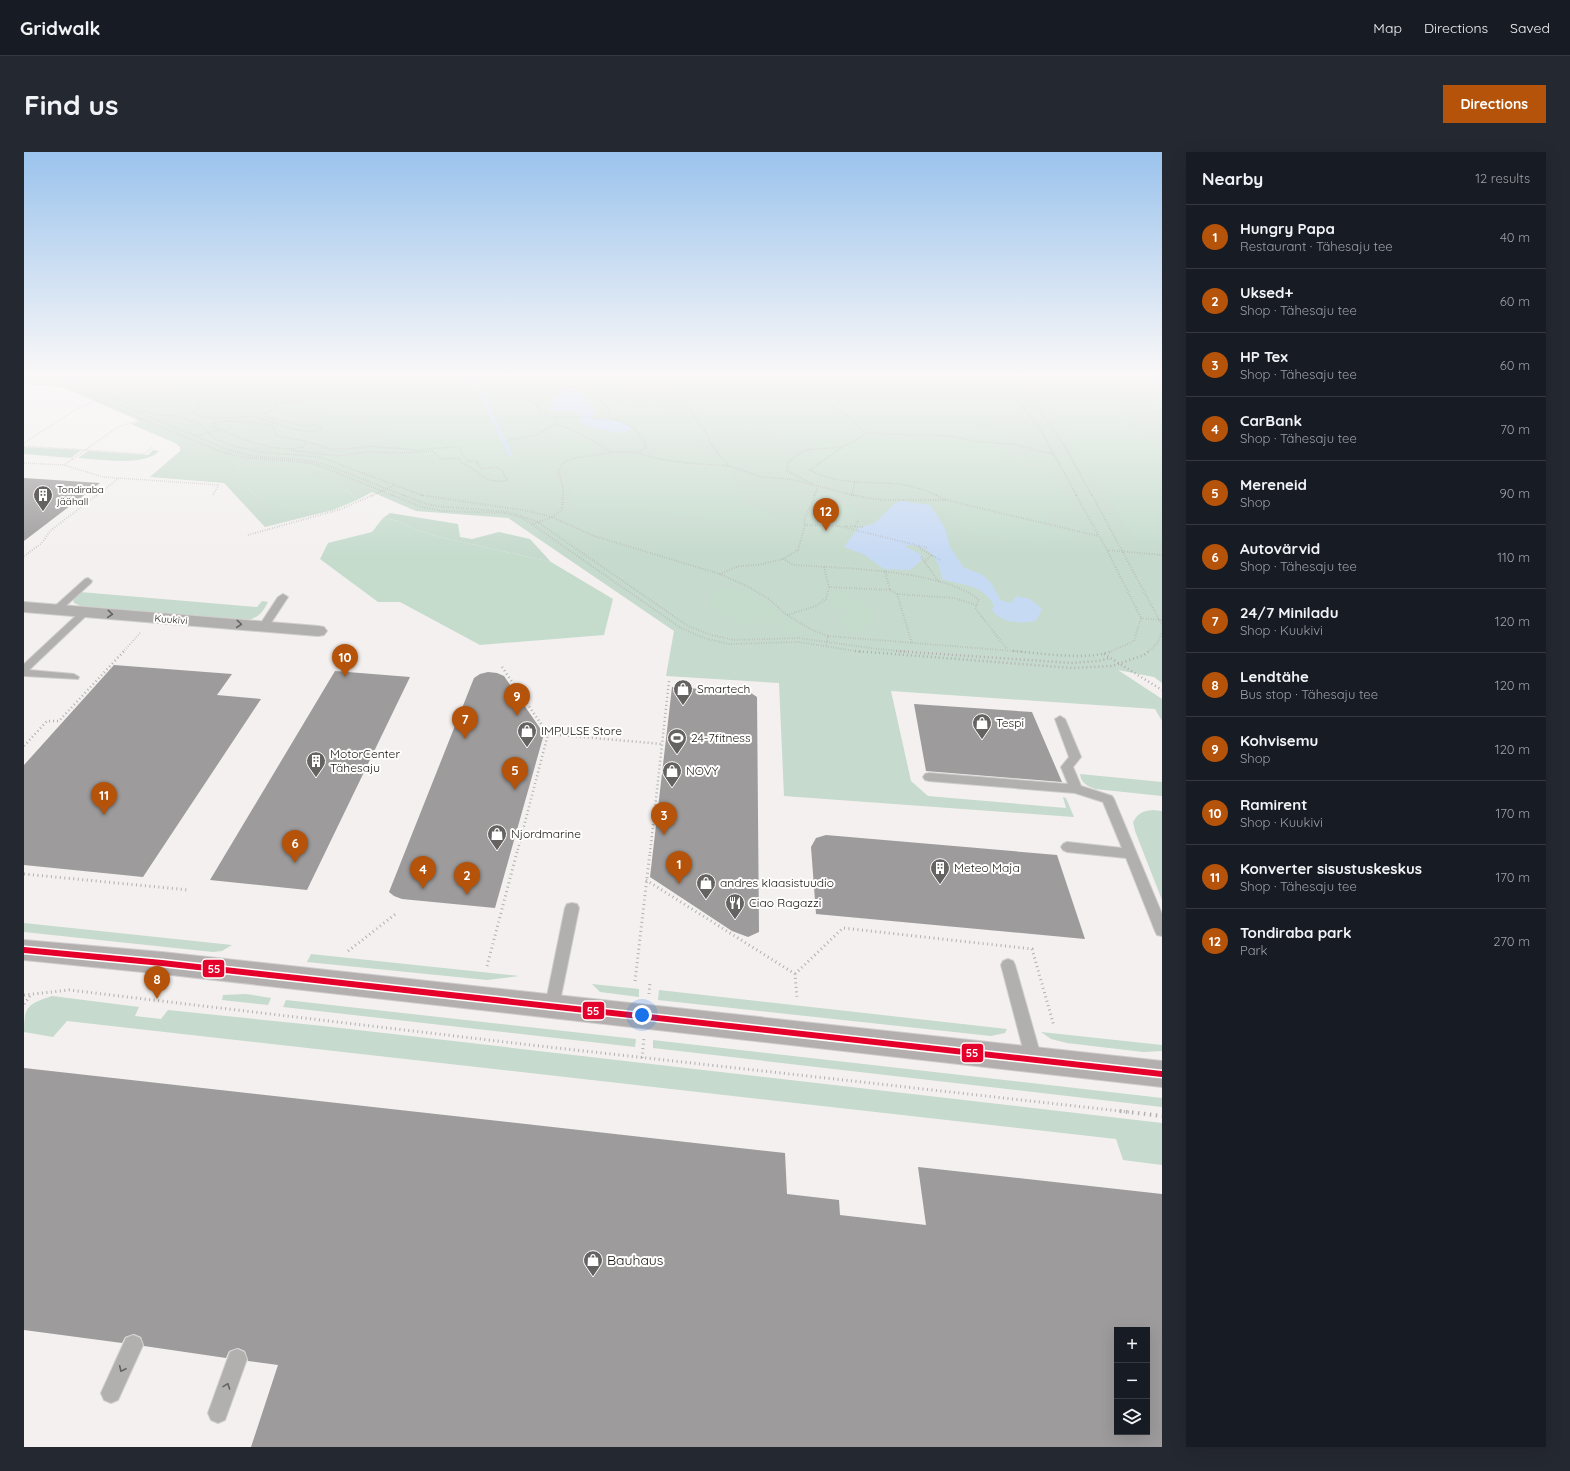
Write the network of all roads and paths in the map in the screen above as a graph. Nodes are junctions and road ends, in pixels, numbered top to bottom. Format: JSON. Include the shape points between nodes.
{"nodes":[{"id":1,"x":36,"y":435,"type":"edge"},
{"id":2,"x":106,"y":435,"type":"edge"},
{"id":3,"x":182,"y":435,"type":"edge"},
{"id":4,"x":211,"y":435,"type":"edge"},
{"id":5,"x":236,"y":435,"type":"edge"},
{"id":6,"x":276,"y":435,"type":"edge"},
{"id":7,"x":537,"y":435,"type":"edge"},
{"id":8,"x":583,"y":435,"type":"edge"},
{"id":9,"x":642,"y":435,"type":"edge"},
{"id":10,"x":707,"y":435,"type":"edge"},
{"id":11,"x":863,"y":435,"type":"edge"},
{"id":12,"x":933,"y":435,"type":"edge"},
{"id":13,"x":1043,"y":435,"type":"edge"},
{"id":14,"x":1058,"y":435,"type":"edge"},
{"id":15,"x":194,"y":436,"type":"joint"},
{"id":16,"x":188,"y":438,"type":"junction"},
{"id":17,"x":510,"y":440,"type":"dead end"},
{"id":18,"x":305,"y":441,"type":"junction"},
{"id":19,"x":24,"y":443,"type":"edge"},
{"id":20,"x":24,"y":446,"type":"edge"},
{"id":21,"x":153,"y":447,"type":"dead end"},
{"id":22,"x":841,"y":447,"type":"junction"},
{"id":23,"x":85,"y":450,"type":"junction"},
{"id":24,"x":290,"y":450,"type":"junction"},
{"id":25,"x":310,"y":453,"type":"junction"},
{"id":26,"x":612,"y":453,"type":"junction"},
{"id":27,"x":638,"y":453,"type":"junction"},
{"id":28,"x":1053,"y":454,"type":"junction"},
{"id":29,"x":308,"y":455,"type":"junction"},
{"id":30,"x":303,"y":460,"type":"junction"},
{"id":31,"x":301,"y":462,"type":"junction"},
{"id":32,"x":24,"y":463,"type":"edge"},
{"id":33,"x":64,"y":465,"type":"junction"},
{"id":34,"x":729,"y":466,"type":"junction"},
{"id":35,"x":119,"y":478,"type":"junction"},
{"id":36,"x":855,"y":481,"type":"junction"},
{"id":37,"x":394,"y":486,"type":"junction"},
{"id":38,"x":818,"y":487,"type":"junction"},
{"id":39,"x":387,"y":489,"type":"junction"},
{"id":40,"x":381,"y":491,"type":"junction"},
{"id":41,"x":213,"y":495,"type":"dead end"},
{"id":42,"x":852,"y":495,"type":"junction"},
{"id":43,"x":946,"y":500,"type":"junction"},
{"id":44,"x":552,"y":517,"type":"junction"},
{"id":45,"x":858,"y":521,"type":"dead end"},
{"id":46,"x":539,"y":522,"type":"junction"},
{"id":47,"x":532,"y":524,"type":"junction"},
{"id":48,"x":805,"y":525,"type":"junction"},
{"id":49,"x":839,"y":526,"type":"junction"},
{"id":50,"x":855,"y":526,"type":"junction"},
{"id":51,"x":863,"y":527,"type":"dead end"},
{"id":52,"x":248,"y":535,"type":"dead end"},
{"id":53,"x":1098,"y":536,"type":"junction"},
{"id":54,"x":916,"y":545,"type":"junction"},
{"id":55,"x":928,"y":548,"type":"dead end"},
{"id":56,"x":1107,"y":550,"type":"junction"},
{"id":57,"x":1123,"y":551,"type":"junction"},
{"id":58,"x":932,"y":555,"type":"junction"},
{"id":59,"x":1162,"y":555,"type":"edge"},
{"id":60,"x":24,"y":556,"type":"edge"},
{"id":61,"x":921,"y":557,"type":"dead end"},
{"id":62,"x":783,"y":559,"type":"junction"},
{"id":63,"x":940,"y":560,"type":"dead end"},
{"id":64,"x":924,"y":562,"type":"junction"},
{"id":65,"x":824,"y":567,"type":"junction"},
{"id":66,"x":885,"y":571,"type":"junction"},
{"id":67,"x":720,"y":574,"type":"junction"},
{"id":68,"x":88,"y":581,"type":"dead end"},
{"id":69,"x":940,"y":582,"type":"junction"},
{"id":70,"x":829,"y":587,"type":"junction"},
{"id":71,"x":890,"y":590,"type":"junction"},
{"id":72,"x":897,"y":594,"type":"junction"},
{"id":73,"x":284,"y":597,"type":"dead end"},
{"id":74,"x":976,"y":605,"type":"junction"},
{"id":75,"x":24,"y":606,"type":"edge"},
{"id":76,"x":57,"y":609,"type":"junction"},
{"id":77,"x":85,"y":612,"type":"junction"},
{"id":78,"x":787,"y":615,"type":"junction"},
{"id":79,"x":1141,"y":618,"type":"junction"},
{"id":80,"x":1161,"y":620,"type":"edge"},
{"id":81,"x":1162,"y":625,"type":"edge"},
{"id":82,"x":264,"y":626,"type":"junction"},
{"id":83,"x":143,"y":629,"type":"dead end"},
{"id":84,"x":318,"y":631,"type":"dead end"},
{"id":85,"x":1162,"y":632,"type":"edge"},
{"id":86,"x":828,"y":636,"type":"junction"},
{"id":87,"x":827,"y":642,"type":"junction"},
{"id":88,"x":912,"y":643,"type":"junction"},
{"id":89,"x":826,"y":646,"type":"junction"},
{"id":90,"x":1007,"y":650,"type":"junction"},
{"id":91,"x":1104,"y":654,"type":"junction"},
{"id":92,"x":1111,"y":658,"type":"junction"},
{"id":93,"x":1120,"y":663,"type":"junction"},
{"id":94,"x":502,"y":667,"type":"dead end"},
{"id":95,"x":24,"y":672,"type":"edge"},
{"id":96,"x":74,"y":677,"type":"dead end"},
{"id":97,"x":669,"y":681,"type":"dead end"},
{"id":98,"x":1162,"y":690,"type":"edge"},
{"id":99,"x":1060,"y":719,"type":"dead end"},
{"id":100,"x":548,"y":734,"type":"junction"},
{"id":101,"x":24,"y":741,"type":"edge"},
{"id":102,"x":28,"y":741,"type":"junction"},
{"id":103,"x":662,"y":744,"type":"junction"},
{"id":104,"x":24,"y":746,"type":"edge"},
{"id":105,"x":929,"y":777,"type":"dead end"},
{"id":106,"x":1076,"y":789,"type":"junction"},
{"id":107,"x":1067,"y":847,"type":"dead end"},
{"id":108,"x":1130,"y":854,"type":"junction"},
{"id":109,"x":24,"y":874,"type":"edge"},
{"id":110,"x":646,"y":880,"type":"junction"},
{"id":111,"x":189,"y":890,"type":"dead end"},
{"id":112,"x":572,"y":908,"type":"dead end"},
{"id":113,"x":397,"y":913,"type":"dead end"},
{"id":114,"x":1162,"y":931,"type":"edge"},
{"id":115,"x":25,"y":951,"type":"edge"},
{"id":116,"x":348,"y":951,"type":"dead end"},
{"id":117,"x":1008,"y":965,"type":"dead end"},
{"id":118,"x":487,"y":966,"type":"dead end"},
{"id":119,"x":795,"y":974,"type":"junction"},
{"id":120,"x":634,"y":981,"type":"dead end"},
{"id":121,"x":24,"y":995,"type":"edge"},
{"id":122,"x":30,"y":995,"type":"junction"},
{"id":123,"x":797,"y":998,"type":"dead end"},
{"id":124,"x":24,"y":1004,"type":"edge"},
{"id":125,"x":552,"y":1006,"type":"junction"},
{"id":126,"x":1054,"y":1026,"type":"dead end"},
{"id":127,"x":1034,"y":1060,"type":"junction"},
{"id":128,"x":1162,"y":1074,"type":"edge"},
{"id":129,"x":1162,"y":1116,"type":"edge"},
{"id":130,"x":133,"y":1345,"type":"dead end"},
{"id":131,"x":237,"y":1359,"type":"dead end"},
{"id":132,"x":111,"y":1393,"type":"dead end"},
{"id":133,"x":218,"y":1413,"type":"dead end"}],
"edges":[{"from":1,"to":19,"type":"path"},
{"from":2,"to":23,"type":"path"},
{"from":3,"to":16,"type":"path"},
{"from":4,"to":29,"type":"path","via":[[233,446],[260,452]]},
{"from":5,"to":24,"type":"path","via":[[272,449]]},
{"from":6,"to":18,"type":"path"},
{"from":7,"to":17,"type":"path"},
{"from":8,"to":26,"type":"path"},
{"from":9,"to":27,"type":"path","via":[[645,438],[646,447]]},
{"from":10,"to":34,"type":"path","via":[[712,446]]},
{"from":11,"to":22,"type":"path"},
{"from":12,"to":28,"type":"path","via":[[1013,444]]},
{"from":13,"to":28,"type":"path"},
{"from":14,"to":57,"type":"path"},
{"from":15,"to":16,"type":"path"},
{"from":15,"to":30,"type":"path","via":[[241,454]]},
{"from":16,"to":31,"type":"path","via":[[241,457]]},
{"from":18,"to":24,"type":"path","via":[[304,447]]},
{"from":18,"to":25,"type":"path","via":[[330,449],[369,446],[418,450],[460,448],[468,461],[478,462],[482,469],[497,467],[509,480],[493,481],[474,471],[472,466],[460,463],[458,458],[442,459],[432,452],[368,452],[336,456]]},
{"from":20,"to":23,"type":"path"},
{"from":21,"to":23,"type":"path","via":[[144,454]]},
{"from":22,"to":36,"type":"path","via":[[810,470],[815,474]]},
{"from":22,"to":38,"type":"path","via":[[805,450],[788,462],[787,471]]},
{"from":23,"to":33,"type":"path"},
{"from":24,"to":25,"type":"path"},
{"from":25,"to":29,"type":"path"},
{"from":26,"to":27,"type":"path"},
{"from":26,"to":44,"type":"path","via":[[576,458],[563,463],[558,471],[563,487],[562,510]]},
{"from":27,"to":34,"type":"path","via":[[660,459]]},
{"from":28,"to":53,"type":"path"},
{"from":29,"to":30,"type":"path"},
{"from":29,"to":37,"type":"path","via":[[320,457]]},
{"from":30,"to":31,"type":"path"},
{"from":30,"to":39,"type":"path","via":[[324,464]]},
{"from":31,"to":40,"type":"path","via":[[318,465]]},
{"from":32,"to":33,"type":"path"},
{"from":33,"to":35,"type":"path","via":[[103,477]]},
{"from":34,"to":38,"type":"path","via":[[762,477],[789,479]]},
{"from":35,"to":41,"type":"path","via":[[219,485]]},
{"from":35,"to":60,"type":"path","via":[[50,531],[42,543]]},
{"from":36,"to":42,"type":"path"},
{"from":36,"to":43,"type":"path","via":[[905,485],[931,492]]},
{"from":37,"to":39,"type":"path"},
{"from":37,"to":44,"type":"path","via":[[424,496],[513,507]]},
{"from":38,"to":42,"type":"path"},
{"from":38,"to":48,"type":"path","via":[[804,520]]},
{"from":39,"to":40,"type":"path"},
{"from":39,"to":46,"type":"path","via":[[426,504],[506,511]]},
{"from":40,"to":47,"type":"path","via":[[422,507],[442,511],[504,513],[523,518]]},
{"from":40,"to":52,"type":"path","via":[[341,509]]},
{"from":42,"to":43,"type":"path","via":[[881,500]]},
{"from":43,"to":53,"type":"path"},
{"from":44,"to":46,"type":"path"},
{"from":44,"to":67,"type":"path","via":[[594,536]]},
{"from":45,"to":50,"type":"path"},
{"from":46,"to":47,"type":"path"},
{"from":46,"to":87,"type":"path","via":[[661,608],[701,632],[735,640],[795,638]]},
{"from":47,"to":89,"type":"path","via":[[681,628],[704,638],[729,644],[799,642]]},
{"from":48,"to":49,"type":"path"},
{"from":48,"to":62,"type":"path","via":[[798,550]]},
{"from":49,"to":50,"type":"path"},
{"from":49,"to":54,"type":"path"},
{"from":50,"to":51,"type":"path"},
{"from":53,"to":56,"type":"path"},
{"from":54,"to":55,"type":"path"},
{"from":54,"to":58,"type":"path"},
{"from":56,"to":57,"type":"path"},
{"from":56,"to":79,"type":"path"},
{"from":57,"to":59,"type":"path"},
{"from":57,"to":80,"type":"path"},
{"from":58,"to":63,"type":"path"},
{"from":58,"to":64,"type":"path"},
{"from":61,"to":64,"type":"path"},
{"from":62,"to":65,"type":"path","via":[[794,565]]},
{"from":62,"to":67,"type":"path","via":[[740,566]]},
{"from":64,"to":69,"type":"path"},
{"from":65,"to":66,"type":"path"},
{"from":65,"to":70,"type":"path"},
{"from":66,"to":69,"type":"path"},
{"from":66,"to":71,"type":"path"},
{"from":67,"to":78,"type":"path","via":[[769,599]]},
{"from":68,"to":76,"type":"lane"},
{"from":69,"to":74,"type":"path","via":[[973,594],[979,600]]},
{"from":70,"to":71,"type":"path"},
{"from":70,"to":78,"type":"path","via":[[826,599],[816,606]]},
{"from":71,"to":72,"type":"path"},
{"from":72,"to":74,"type":"path","via":[[954,598]]},
{"from":72,"to":88,"type":"path"},
{"from":73,"to":82,"type":"lane"},
{"from":74,"to":90,"type":"path","via":[[974,608],[999,636]]},
{"from":75,"to":76,"type":"street","name":"Kuukivi"},
{"from":76,"to":77,"type":"street","name":"Kuukivi"},
{"from":77,"to":82,"type":"street","name":"Kuukivi","one_way":true},
{"from":77,"to":95,"type":"lane"},
{"from":78,"to":86,"type":"path"},
{"from":79,"to":80,"type":"path"},
{"from":79,"to":91,"type":"path","via":[[1134,641]]},
{"from":80,"to":81,"type":"path"},
{"from":82,"to":84,"type":"street","name":"Kuukivi"},
{"from":83,"to":102,"type":"path","via":[[59,721],[48,721]]},
{"from":85,"to":93,"type":"path","via":[[1158,642],[1144,655]]},
{"from":86,"to":87,"type":"path"},
{"from":86,"to":88,"type":"path"},
{"from":87,"to":89,"type":"path"},
{"from":87,"to":92,"type":"path","via":[[888,650],[1061,661],[1086,662]]},
{"from":88,"to":90,"type":"path"},
{"from":89,"to":93,"type":"path","via":[[870,653],[1072,668],[1112,666]]},
{"from":90,"to":91,"type":"path","via":[[1069,655]]},
{"from":91,"to":92,"type":"path"},
{"from":92,"to":93,"type":"path"},
{"from":93,"to":98,"type":"path"},
{"from":94,"to":100,"type":"path"},
{"from":95,"to":96,"type":"lane"},
{"from":97,"to":103,"type":"path"},
{"from":99,"to":106,"type":"lane","via":[[1074,757],[1067,767]]},
{"from":100,"to":103,"type":"path"},
{"from":100,"to":118,"type":"path"},
{"from":101,"to":102,"type":"path"},
{"from":102,"to":104,"type":"path"},
{"from":103,"to":110,"type":"path"},
{"from":105,"to":106,"type":"lane"},
{"from":106,"to":108,"type":"lane","via":[[1108,799]]},
{"from":107,"to":108,"type":"lane"},
{"from":108,"to":114,"type":"lane"},
{"from":109,"to":111,"type":"path"},
{"from":110,"to":119,"type":"path"},
{"from":110,"to":120,"type":"path"},
{"from":112,"to":125,"type":"lane"},
{"from":113,"to":116,"type":"path"},
{"from":115,"to":125,"type":"street","via":[[162,963]]},
{"from":117,"to":127,"type":"lane"},
{"from":119,"to":123,"type":"path"},
{"from":119,"to":126,"type":"path","via":[[843,928],[1032,949]]},
{"from":121,"to":122,"type":"path"},
{"from":122,"to":124,"type":"path"},
{"from":122,"to":129,"type":"path","via":[[69,990]]},
{"from":125,"to":127,"type":"street"},
{"from":127,"to":128,"type":"street"},
{"from":130,"to":132,"type":"lane","one_way":true},
{"from":133,"to":131,"type":"lane","one_way":true}]}
